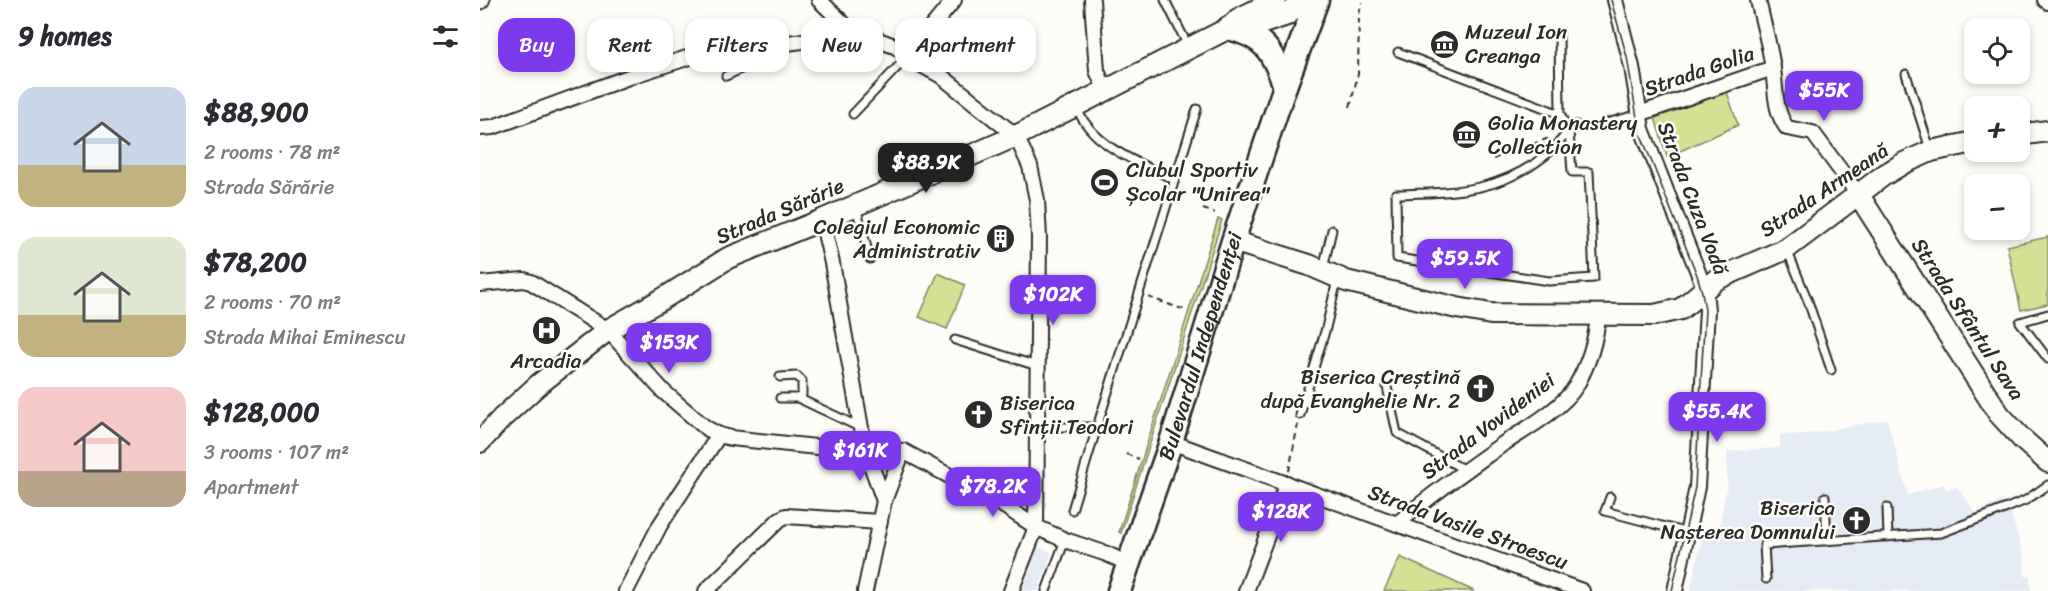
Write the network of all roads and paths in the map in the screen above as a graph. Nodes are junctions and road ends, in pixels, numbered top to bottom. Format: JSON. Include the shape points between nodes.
{"nodes":[{"id":1,"x":819,"y":0,"type":"edge"},
{"id":2,"x":954,"y":0,"type":"edge"},
{"id":3,"x":1092,"y":0,"type":"edge"},
{"id":4,"x":1165,"y":0,"type":"edge"},
{"id":5,"x":1276,"y":0,"type":"edge"},
{"id":6,"x":1306,"y":0,"type":"edge"},
{"id":7,"x":1317,"y":0,"type":"edge"},
{"id":8,"x":1615,"y":0,"type":"edge"},
{"id":9,"x":1758,"y":0,"type":"edge"},
{"id":10,"x":1362,"y":2,"type":"dead end"},
{"id":11,"x":838,"y":18,"type":"edge"},
{"id":12,"x":939,"y":18,"type":"edge"},
{"id":13,"x":1229,"y":28,"type":"junction"},
{"id":14,"x":1559,"y":33,"type":"dead end"},
{"id":15,"x":1189,"y":48,"type":"junction"},
{"id":16,"x":1398,"y":52,"type":"dead end"},
{"id":17,"x":685,"y":59,"type":"edge"},
{"id":18,"x":1773,"y":68,"type":"junction"},
{"id":19,"x":895,"y":70,"type":"edge"},
{"id":20,"x":735,"y":72,"type":"edge"},
{"id":21,"x":934,"y":72,"type":"edge"},
{"id":22,"x":1906,"y":74,"type":"dead end"},
{"id":23,"x":726,"y":76,"type":"dead end"},
{"id":24,"x":1285,"y":86,"type":"junction"},
{"id":25,"x":1106,"y":91,"type":"junction"},
{"id":26,"x":1076,"y":107,"type":"junction"},
{"id":27,"x":1350,"y":107,"type":"dead end"},
{"id":28,"x":1197,"y":109,"type":"dead end"},
{"id":29,"x":853,"y":114,"type":"dead end"},
{"id":30,"x":1560,"y":114,"type":"junction"},
{"id":31,"x":1639,"y":114,"type":"junction"},
{"id":32,"x":1603,"y":124,"type":"dead end"},
{"id":33,"x":1576,"y":125,"type":"dead end"},
{"id":34,"x":480,"y":128,"type":"edge"},
{"id":35,"x":1569,"y":131,"type":"junction"},
{"id":36,"x":2048,"y":131,"type":"edge"},
{"id":37,"x":2030,"y":133,"type":"edge"},
{"id":38,"x":1016,"y":136,"type":"junction"},
{"id":39,"x":1964,"y":144,"type":"edge"},
{"id":40,"x":1930,"y":152,"type":"junction"},
{"id":41,"x":1493,"y":159,"type":"dead end"},
{"id":42,"x":1175,"y":180,"type":"junction"},
{"id":43,"x":1858,"y":194,"type":"junction"},
{"id":44,"x":855,"y":205,"type":"junction"},
{"id":45,"x":1203,"y":209,"type":"dead end"},
{"id":46,"x":1215,"y":213,"type":"dead end"},
{"id":47,"x":822,"y":220,"type":"junction"},
{"id":48,"x":1332,"y":230,"type":"dead end"},
{"id":49,"x":1233,"y":241,"type":"junction"},
{"id":50,"x":1786,"y":249,"type":"junction"},
{"id":51,"x":870,"y":259,"type":"dead end"},
{"id":52,"x":1330,"y":275,"type":"junction"},
{"id":53,"x":480,"y":284,"type":"edge"},
{"id":54,"x":1705,"y":290,"type":"junction"},
{"id":55,"x":1140,"y":294,"type":"junction"},
{"id":56,"x":1185,"y":310,"type":"dead end"},
{"id":57,"x":2048,"y":314,"type":"edge"},
{"id":58,"x":1598,"y":316,"type":"junction"},
{"id":59,"x":608,"y":330,"type":"junction"},
{"id":60,"x":955,"y":340,"type":"dead end"},
{"id":61,"x":2048,"y":358,"type":"edge"},
{"id":62,"x":1037,"y":366,"type":"junction"},
{"id":63,"x":1831,"y":370,"type":"dead end"},
{"id":64,"x":780,"y":377,"type":"dead end"},
{"id":65,"x":1386,"y":387,"type":"dead end"},
{"id":66,"x":780,"y":398,"type":"dead end"},
{"id":67,"x":798,"y":398,"type":"junction"},
{"id":68,"x":1300,"y":415,"type":"joint"},
{"id":69,"x":1097,"y":427,"type":"junction"},
{"id":70,"x":861,"y":428,"type":"junction"},
{"id":71,"x":1037,"y":428,"type":"junction"},
{"id":72,"x":718,"y":435,"type":"junction"},
{"id":73,"x":480,"y":442,"type":"edge"},
{"id":74,"x":1171,"y":442,"type":"junction"},
{"id":75,"x":866,"y":451,"type":"junction"},
{"id":76,"x":903,"y":451,"type":"junction"},
{"id":77,"x":1126,"y":454,"type":"dead end"},
{"id":78,"x":1139,"y":459,"type":"dead end"},
{"id":79,"x":2048,"y":462,"type":"edge"},
{"id":80,"x":1465,"y":470,"type":"junction"},
{"id":81,"x":1287,"y":483,"type":"junction"},
{"id":82,"x":2048,"y":485,"type":"edge"},
{"id":83,"x":1610,"y":497,"type":"dead end"},
{"id":84,"x":1825,"y":497,"type":"dead end"},
{"id":85,"x":884,"y":501,"type":"junction"},
{"id":86,"x":1887,"y":508,"type":"dead end"},
{"id":87,"x":1072,"y":510,"type":"dead end"},
{"id":88,"x":880,"y":522,"type":"junction"},
{"id":89,"x":1397,"y":524,"type":"junction"},
{"id":90,"x":1036,"y":527,"type":"junction"},
{"id":91,"x":1688,"y":533,"type":"junction"},
{"id":92,"x":1888,"y":537,"type":"junction"},
{"id":93,"x":1065,"y":540,"type":"junction"},
{"id":94,"x":1827,"y":541,"type":"junction"},
{"id":95,"x":1129,"y":564,"type":"junction"},
{"id":96,"x":1766,"y":579,"type":"dead end"},
{"id":97,"x":626,"y":591,"type":"edge"},
{"id":98,"x":706,"y":591,"type":"edge"},
{"id":99,"x":865,"y":591,"type":"edge"},
{"id":100,"x":1011,"y":591,"type":"edge"},
{"id":101,"x":1046,"y":591,"type":"edge"},
{"id":102,"x":1119,"y":591,"type":"edge"},
{"id":103,"x":1246,"y":591,"type":"edge"},
{"id":104,"x":1582,"y":591,"type":"edge"},
{"id":105,"x":1675,"y":591,"type":"edge"}],
"edges":[{"from":1,"to":11,"type":"street"},
{"from":2,"to":12,"type":"street"},
{"from":3,"to":25,"type":"street","via":[[1097,71]]},
{"from":4,"to":15,"type":"lane"},
{"from":5,"to":13,"type":"street","name":"Strada Sărărie","via":[[1238,19]]},
{"from":6,"to":13,"type":"street","name":"Strada Sărărie","via":[[1287,15],[1254,26]]},
{"from":7,"to":24,"type":"main road","name":"Bulevardul Independenței"},
{"from":8,"to":31,"type":"street","name":"Strada Cuza Vodă"},
{"from":9,"to":18,"type":"street"},
{"from":10,"to":27,"type":"path","via":[[1358,74]]},
{"from":13,"to":15,"type":"street","name":"Strada Sărărie"},
{"from":13,"to":24,"type":"main road","via":[[1253,36],[1267,48]]},
{"from":14,"to":30,"type":"lane"},
{"from":15,"to":25,"type":"street","name":"Strada Sărărie"},
{"from":16,"to":30,"type":"lane"},
{"from":17,"to":34,"type":"street","via":[[493,127]]},
{"from":18,"to":31,"type":"street","name":"Strada Golia"},
{"from":18,"to":43,"type":"street","via":[[1782,121],[1787,128],[1813,133]]},
{"from":19,"to":29,"type":"lane"},
{"from":20,"to":23,"type":"lane"},
{"from":21,"to":38,"type":"street"},
{"from":22,"to":40,"type":"lane"},
{"from":24,"to":49,"type":"main road","name":"Bulevardul Independenței"},
{"from":25,"to":26,"type":"street","name":"Strada Sărărie"},
{"from":26,"to":38,"type":"street","name":"Strada Sărărie"},
{"from":26,"to":42,"type":"lane","via":[[1082,121],[1110,148]]},
{"from":28,"to":42,"type":"lane"},
{"from":30,"to":35,"type":"lane"},
{"from":31,"to":32,"type":"lane"},
{"from":31,"to":54,"type":"street","name":"Strada Cuza Vodă"},
{"from":33,"to":35,"type":"lane"},
{"from":35,"to":35,"type":"lane","via":[[1547,154],[1518,174],[1491,185],[1465,191],[1396,194],[1397,258],[1549,281],[1594,278],[1589,172],[1572,172]]},
{"from":35,"to":41,"type":"path"},
{"from":36,"to":37,"type":"street"},
{"from":38,"to":44,"type":"street","name":"Strada Sărărie"},
{"from":38,"to":62,"type":"street","via":[[1030,166],[1037,200]]},
{"from":39,"to":40,"type":"street","name":"Strada Armeană"},
{"from":40,"to":43,"type":"street","name":"Strada Armeană","via":[[1884,174]]},
{"from":42,"to":55,"type":"lane"},
{"from":43,"to":50,"type":"street","name":"Strada Armeană"},
{"from":43,"to":79,"type":"street","name":"Strada Sfântul Sava","via":[[1999,414]]},
{"from":44,"to":47,"type":"street","name":"Strada Sărărie"},
{"from":44,"to":51,"type":"lane"},
{"from":45,"to":46,"type":"path"},
{"from":47,"to":59,"type":"street","name":"Strada Sărărie","via":[[728,258]]},
{"from":47,"to":70,"type":"street"},
{"from":48,"to":52,"type":"lane"},
{"from":49,"to":52,"type":"street","name":"Strada Armeană"},
{"from":49,"to":74,"type":"main road","name":"Bulevardul Independenței"},
{"from":50,"to":54,"type":"street","name":"Strada Armeană","via":[[1717,279]]},
{"from":50,"to":63,"type":"lane"},
{"from":52,"to":58,"type":"street","name":"Strada Armeană","via":[[1491,314]]},
{"from":52,"to":68,"type":"lane","via":[[1326,328]]},
{"from":53,"to":59,"type":"street","via":[[531,282]]},
{"from":54,"to":58,"type":"street","name":"Strada Armeană","via":[[1681,309],[1653,315]]},
{"from":54,"to":91,"type":"street","name":"Strada Cuza Vodă","via":[[1700,459]]},
{"from":55,"to":56,"type":"path"},
{"from":55,"to":69,"type":"lane"},
{"from":57,"to":61,"type":"lane","via":[[2020,322]]},
{"from":58,"to":80,"type":"street","name":"Strada Vovideniei","via":[[1596,339],[1576,385],[1566,398]]},
{"from":59,"to":72,"type":"street","via":[[664,392]]},
{"from":59,"to":73,"type":"street","name":"Strada Sărărie","via":[[537,385]]},
{"from":60,"to":62,"type":"lane"},
{"from":62,"to":71,"type":"street"},
{"from":64,"to":67,"type":"lane","via":[[797,376],[802,381],[802,395]]},
{"from":65,"to":80,"type":"lane","via":[[1397,433]]},
{"from":66,"to":67,"type":"lane"},
{"from":67,"to":70,"type":"lane"},
{"from":68,"to":81,"type":"path"},
{"from":69,"to":71,"type":"lane"},
{"from":69,"to":87,"type":"lane"},
{"from":70,"to":75,"type":"street"},
{"from":71,"to":90,"type":"street"},
{"from":72,"to":75,"type":"street"},
{"from":72,"to":97,"type":"street","via":[[660,525]]},
{"from":74,"to":81,"type":"street","name":"Strada Vasile Stroescu"},
{"from":74,"to":95,"type":"main road","name":"Bulevardul Independenței"},
{"from":75,"to":76,"type":"street"},
{"from":75,"to":85,"type":"street"},
{"from":76,"to":85,"type":"street"},
{"from":76,"to":90,"type":"street"},
{"from":77,"to":78,"type":"path"},
{"from":80,"to":89,"type":"street","name":"Strada Vovideniei"},
{"from":81,"to":89,"type":"street","name":"Strada Vasile Stroescu"},
{"from":81,"to":103,"type":"street"},
{"from":82,"to":92,"type":"lane","via":[[2026,500],[1941,533]]},
{"from":83,"to":91,"type":"lane","via":[[1605,511]]},
{"from":84,"to":94,"type":"lane"},
{"from":85,"to":88,"type":"street"},
{"from":86,"to":92,"type":"lane"},
{"from":88,"to":98,"type":"street","via":[[786,516]]},
{"from":88,"to":99,"type":"street"},
{"from":89,"to":104,"type":"street","name":"Strada Vasile Stroescu"},
{"from":90,"to":93,"type":"street"},
{"from":90,"to":100,"type":"street"},
{"from":91,"to":105,"type":"street","name":"Strada Cuza Vodă"},
{"from":92,"to":94,"type":"lane"},
{"from":93,"to":95,"type":"street"},
{"from":93,"to":101,"type":"lane"},
{"from":94,"to":96,"type":"lane","via":[[1764,545]]},
{"from":95,"to":102,"type":"main road","name":"Bulevardul Independenței"}]}
